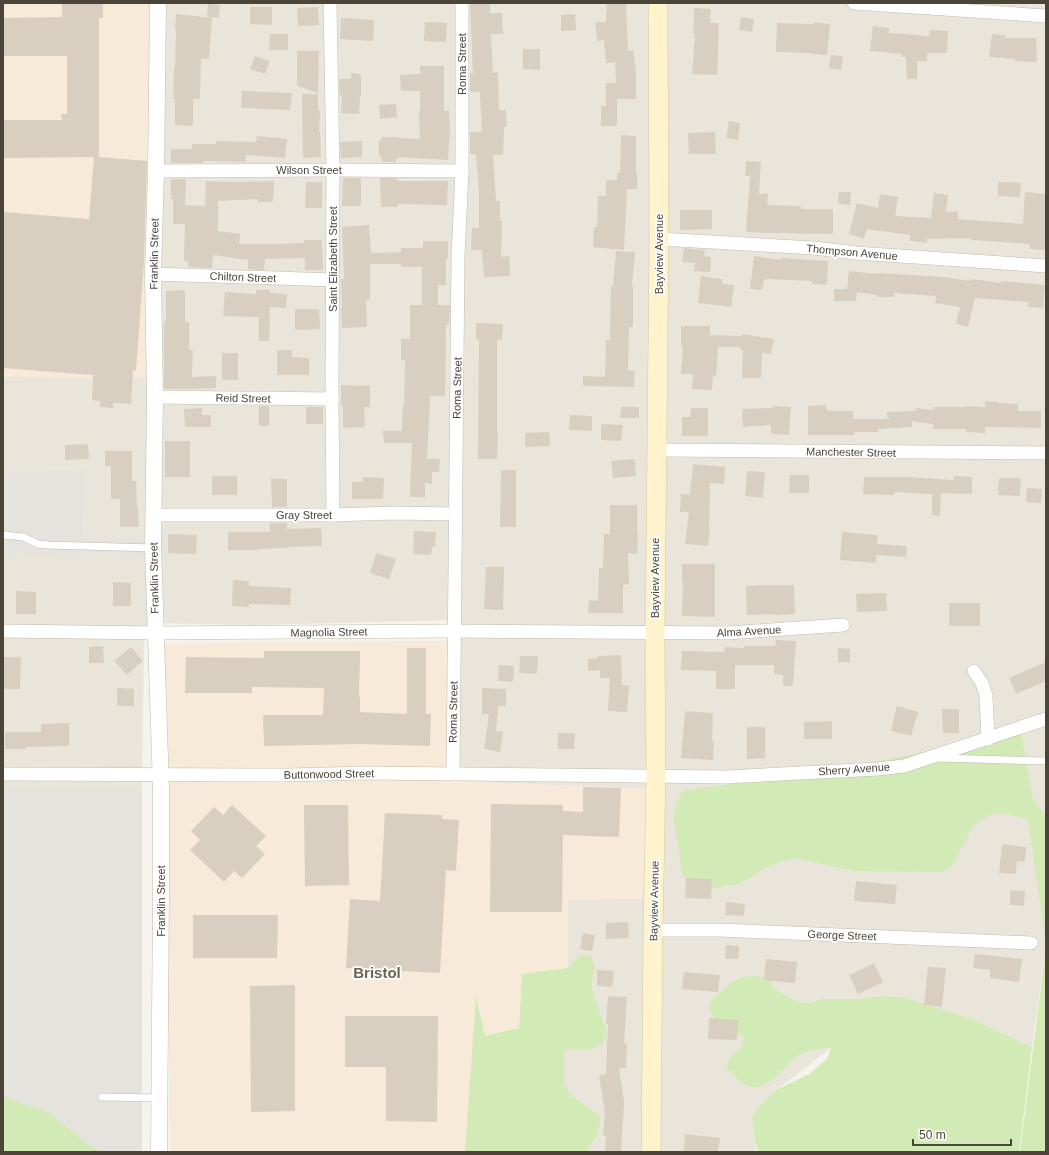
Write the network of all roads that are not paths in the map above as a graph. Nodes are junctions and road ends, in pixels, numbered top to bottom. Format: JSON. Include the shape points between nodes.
{"nodes":[{"id":1,"x":158,"y":3,"type":"edge"},
{"id":2,"x":330,"y":3,"type":"edge"},
{"id":3,"x":462,"y":3,"type":"edge"},
{"id":4,"x":658,"y":3,"type":"edge"},
{"id":5,"x":854,"y":3,"type":"edge"},
{"id":6,"x":1046,"y":16,"type":"edge"},
{"id":7,"x":333,"y":170,"type":"junction"},
{"id":8,"x":156,"y":171,"type":"junction"},
{"id":9,"x":462,"y":171,"type":"junction"},
{"id":10,"x":659,"y":239,"type":"junction"},
{"id":11,"x":1046,"y":266,"type":"edge"},
{"id":12,"x":153,"y":274,"type":"junction"},
{"id":13,"x":333,"y":280,"type":"junction"},
{"id":14,"x":155,"y":398,"type":"junction"},
{"id":15,"x":332,"y":399,"type":"junction"},
{"id":16,"x":656,"y":450,"type":"junction"},
{"id":17,"x":1046,"y":453,"type":"edge"},
{"id":18,"x":455,"y":514,"type":"junction"},
{"id":19,"x":154,"y":515,"type":"junction"},
{"id":20,"x":333,"y":515,"type":"junction"},
{"id":21,"x":3,"y":535,"type":"edge"},
{"id":22,"x":153,"y":548,"type":"junction"},
{"id":23,"x":843,"y":625,"type":"dead end"},
{"id":24,"x":454,"y":631,"type":"junction"},
{"id":25,"x":3,"y":632,"type":"edge"},
{"id":26,"x":655,"y":633,"type":"junction"},
{"id":27,"x":156,"y":634,"type":"junction"},
{"id":28,"x":974,"y":671,"type":"dead end"},
{"id":29,"x":1046,"y":719,"type":"edge"},
{"id":30,"x":988,"y":739,"type":"junction"},
{"id":31,"x":928,"y":758,"type":"junction"},
{"id":32,"x":1046,"y":761,"type":"edge"},
{"id":33,"x":3,"y":774,"type":"edge"},
{"id":34,"x":453,"y":774,"type":"junction"},
{"id":35,"x":160,"y":775,"type":"junction"},
{"id":36,"x":656,"y":776,"type":"junction"},
{"id":37,"x":653,"y":930,"type":"junction"},
{"id":38,"x":1031,"y":943,"type":"dead end"},
{"id":39,"x":102,"y":1097,"type":"dead end"},
{"id":40,"x":160,"y":1098,"type":"junction"},
{"id":41,"x":159,"y":1152,"type":"edge"},
{"id":42,"x":651,"y":1152,"type":"edge"}],
"edges":[{"from":1,"to":8,"type":"street","name":"Franklin Street"},
{"from":2,"to":7,"type":"street","name":"Saint Elizabeth Street"},
{"from":3,"to":9,"type":"street","name":"Roma Street"},
{"from":4,"to":10,"type":"main road","name":"Bayview Avenue"},
{"from":5,"to":6,"type":"street"},
{"from":7,"to":8,"type":"street","name":"Wilson Street"},
{"from":7,"to":9,"type":"street","name":"Wilson Street"},
{"from":7,"to":13,"type":"street","name":"Saint Elizabeth Street"},
{"from":8,"to":12,"type":"street","name":"Franklin Street"},
{"from":9,"to":18,"type":"street","name":"Roma Street","via":[[458,256]]},
{"from":10,"to":11,"type":"street","name":"Thompson Avenue"},
{"from":10,"to":16,"type":"main road","name":"Bayview Avenue"},
{"from":12,"to":13,"type":"street","name":"Chilton Street"},
{"from":12,"to":14,"type":"street","name":"Franklin Street"},
{"from":13,"to":15,"type":"street","name":"Saint Elizabeth Street"},
{"from":14,"to":15,"type":"street","name":"Reid Street"},
{"from":14,"to":19,"type":"street","name":"Franklin Street"},
{"from":15,"to":20,"type":"street","name":"Saint Elizabeth Street"},
{"from":16,"to":17,"type":"street","name":"Manchester Street"},
{"from":16,"to":26,"type":"main road","name":"Bayview Avenue"},
{"from":18,"to":20,"type":"street","name":"Gray Street"},
{"from":18,"to":24,"type":"street","name":"Roma Street"},
{"from":19,"to":20,"type":"street","name":"Gray Street"},
{"from":19,"to":22,"type":"street","name":"Franklin Street"},
{"from":21,"to":22,"type":"lane","via":[[23,537],[38,544],[48,545]]},
{"from":22,"to":27,"type":"street","name":"Franklin Street"},
{"from":23,"to":26,"type":"street","name":"Alma Avenue","via":[[727,633]]},
{"from":24,"to":26,"type":"street","name":"Magnolia Street"},
{"from":24,"to":27,"type":"street","name":"Magnolia Street"},
{"from":24,"to":34,"type":"street","name":"Roma Street"},
{"from":25,"to":27,"type":"street","name":"Magnolia Street"},
{"from":26,"to":36,"type":"main road","name":"Bayview Avenue"},
{"from":27,"to":35,"type":"street","name":"Franklin Street"},
{"from":28,"to":30,"type":"street","via":[[986,695]]},
{"from":29,"to":30,"type":"street","name":"Sherry Avenue"},
{"from":30,"to":31,"type":"street","name":"Sherry Avenue"},
{"from":31,"to":32,"type":"lane"},
{"from":31,"to":36,"type":"street","name":"Sherry Avenue","via":[[904,766],[878,769],[726,777]]},
{"from":33,"to":35,"type":"street","name":"Buttonwood Street"},
{"from":34,"to":35,"type":"street","name":"Buttonwood Street"},
{"from":34,"to":36,"type":"street","name":"Buttonwood Street"},
{"from":35,"to":40,"type":"street","name":"Franklin Street"},
{"from":36,"to":37,"type":"main road","name":"Bayview Avenue"},
{"from":37,"to":38,"type":"street","name":"George Street","via":[[719,930]]},
{"from":37,"to":42,"type":"main road","name":"Bayview Avenue"},
{"from":39,"to":40,"type":"lane"},
{"from":40,"to":41,"type":"street","name":"Franklin Street"}]}
